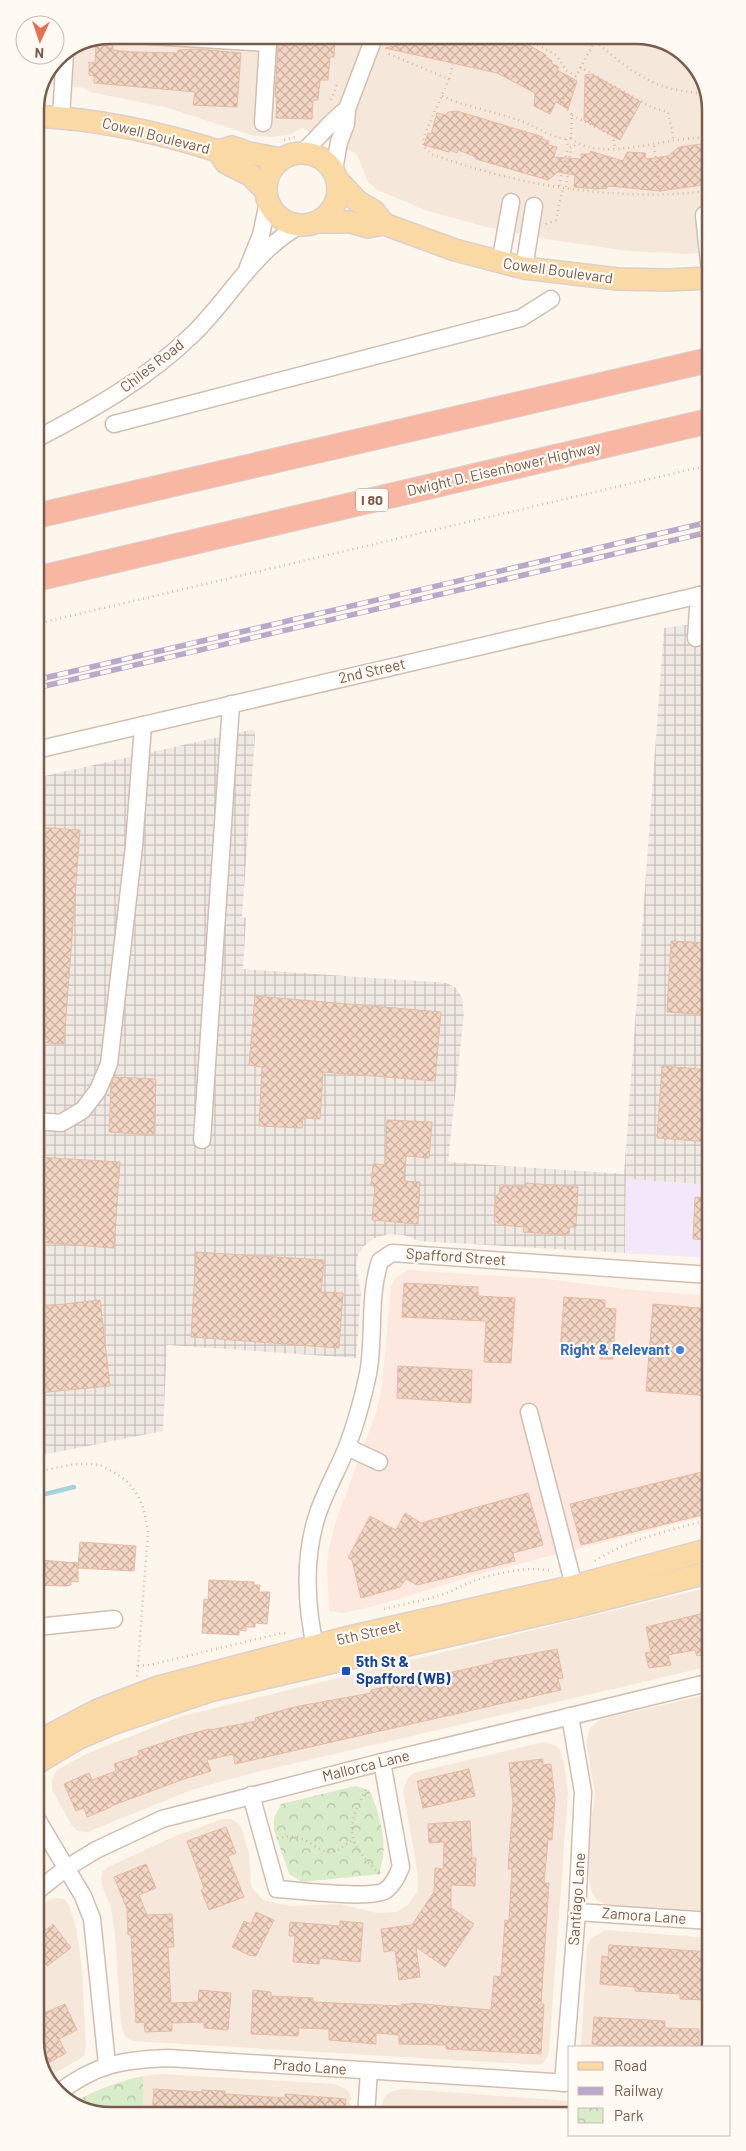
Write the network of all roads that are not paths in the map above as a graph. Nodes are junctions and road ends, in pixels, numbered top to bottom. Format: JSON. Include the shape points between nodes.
{"nodes":[{"id":1,"x":268,"y":44,"type":"edge"},
{"id":2,"x":372,"y":44,"type":"edge"},
{"id":3,"x":64,"y":65,"type":"edge"},
{"id":4,"x":347,"y":109,"type":"junction"},
{"id":5,"x":44,"y":116,"type":"edge"},
{"id":6,"x":61,"y":117,"type":"junction"},
{"id":7,"x":263,"y":123,"type":"dead end"},
{"id":8,"x":300,"y":144,"type":"junction"},
{"id":9,"x":280,"y":150,"type":"junction"},
{"id":10,"x":218,"y":151,"type":"junction"},
{"id":11,"x":336,"y":175,"type":"junction"},
{"id":12,"x":267,"y":196,"type":"junction"},
{"id":13,"x":511,"y":202,"type":"dead end"},
{"id":14,"x":534,"y":206,"type":"dead end"},
{"id":15,"x":310,"y":224,"type":"junction"},
{"id":16,"x":384,"y":224,"type":"junction"},
{"id":17,"x":500,"y":263,"type":"junction"},
{"id":18,"x":248,"y":267,"type":"junction"},
{"id":19,"x":524,"y":268,"type":"junction"},
{"id":20,"x":702,"y":278,"type":"edge"},
{"id":21,"x":550,"y":299,"type":"dead end"},
{"id":22,"x":702,"y":362,"type":"edge"},
{"id":23,"x":702,"y":423,"type":"edge"},
{"id":24,"x":114,"y":424,"type":"dead end"},
{"id":25,"x":44,"y":435,"type":"edge"},
{"id":26,"x":44,"y":514,"type":"edge"},
{"id":27,"x":44,"y":576,"type":"edge"},
{"id":28,"x":702,"y":594,"type":"edge"},
{"id":29,"x":702,"y":605,"type":"edge"},
{"id":30,"x":696,"y":638,"type":"dead end"},
{"id":31,"x":231,"y":704,"type":"junction"},
{"id":32,"x":143,"y":725,"type":"junction"},
{"id":33,"x":44,"y":748,"type":"edge"},
{"id":34,"x":44,"y":1122,"type":"edge"},
{"id":35,"x":202,"y":1140,"type":"dead end"},
{"id":36,"x":702,"y":1274,"type":"edge"},
{"id":37,"x":529,"y":1412,"type":"dead end"},
{"id":38,"x":347,"y":1446,"type":"junction"},
{"id":39,"x":379,"y":1462,"type":"dead end"},
{"id":40,"x":702,"y":1551,"type":"edge"},
{"id":41,"x":702,"y":1574,"type":"edge"},
{"id":42,"x":572,"y":1579,"type":"junction"},
{"id":43,"x":114,"y":1620,"type":"dead end"},
{"id":44,"x":44,"y":1626,"type":"edge"},
{"id":45,"x":317,"y":1655,"type":"junction"},
{"id":46,"x":702,"y":1684,"type":"edge"},
{"id":47,"x":570,"y":1716,"type":"junction"},
{"id":48,"x":44,"y":1738,"type":"edge"},
{"id":49,"x":44,"y":1759,"type":"edge"},
{"id":50,"x":382,"y":1762,"type":"junction"},
{"id":51,"x":251,"y":1795,"type":"junction"},
{"id":52,"x":44,"y":1832,"type":"edge"},
{"id":53,"x":65,"y":1869,"type":"junction"},
{"id":54,"x":44,"y":1886,"type":"edge"},
{"id":55,"x":577,"y":1912,"type":"junction"},
{"id":56,"x":702,"y":1920,"type":"edge"},
{"id":57,"x":568,"y":2046,"type":"edge"},
{"id":58,"x":568,"y":2052,"type":"edge"},
{"id":59,"x":107,"y":2064,"type":"junction"},
{"id":60,"x":369,"y":2071,"type":"junction"},
{"id":61,"x":566,"y":2083,"type":"edge"},
{"id":62,"x":64,"y":2089,"type":"edge"},
{"id":63,"x":367,"y":2107,"type":"edge"}],
"edges":[{"from":1,"to":7,"type":"street"},
{"from":2,"to":4,"type":"street"},
{"from":3,"to":6,"type":"street"},
{"from":4,"to":8,"type":"street","via":[[334,119],[327,130]]},
{"from":4,"to":11,"type":"street"},
{"from":5,"to":6,"type":"main road","name":"Cowell Boulevard"},
{"from":6,"to":10,"type":"main road","name":"Cowell Boulevard","via":[[118,124]]},
{"from":8,"to":9,"type":"main road","via":[[292,154]]},
{"from":8,"to":11,"type":"main road","via":[[326,160]]},
{"from":9,"to":10,"type":"main road","name":"Cowell Boulevard","via":[[249,153],[232,147]]},
{"from":9,"to":12,"type":"main road","via":[[267,178]]},
{"from":10,"to":12,"type":"main road","name":"Cowell Boulevard","via":[[226,163],[250,175]]},
{"from":11,"to":15,"type":"main road","via":[[339,193],[336,204],[329,214]]},
{"from":11,"to":16,"type":"main road","name":"Cowell Boulevard","via":[[347,192],[374,211]]},
{"from":12,"to":15,"type":"main road","via":[[274,212],[283,220]]},
{"from":12,"to":18,"type":"street","via":[[261,235]]},
{"from":13,"to":17,"type":"street"},
{"from":14,"to":19,"type":"street"},
{"from":15,"to":16,"type":"main road","name":"Cowell Boulevard","via":[[350,222],[368,227]]},
{"from":15,"to":18,"type":"street","via":[[284,235]]},
{"from":16,"to":17,"type":"main road","name":"Cowell Boulevard"},
{"from":17,"to":19,"type":"main road","name":"Cowell Boulevard"},
{"from":18,"to":25,"type":"street","name":"Chiles Road","via":[[193,334],[151,370],[92,410]]},
{"from":19,"to":20,"type":"main road","name":"Cowell Boulevard","via":[[618,279]]},
{"from":21,"to":24,"type":"street","via":[[520,318]]},
{"from":22,"to":26,"type":"highway"},
{"from":23,"to":27,"type":"highway","name":"Dwight D. Eisenhower Highway","number":"I 80"},
{"from":28,"to":31,"type":"street","name":"2nd Street"},
{"from":29,"to":30,"type":"street"},
{"from":31,"to":32,"type":"street","name":"2nd Street"},
{"from":31,"to":35,"type":"street"},
{"from":32,"to":33,"type":"street","name":"2nd Street"},
{"from":32,"to":34,"type":"street","via":[[133,856],[109,1064],[98,1090],[83,1110],[61,1123]]},
{"from":36,"to":38,"type":"street","name":"Spafford Street","via":[[392,1253],[380,1261],[375,1276],[373,1338],[368,1372],[361,1406]]},
{"from":37,"to":42,"type":"street"},
{"from":38,"to":39,"type":"street"},
{"from":38,"to":45,"type":"street","name":"Spafford Street","via":[[318,1514],[308,1562],[306,1592]]},
{"from":40,"to":42,"type":"main road","name":"5th Street"},
{"from":41,"to":45,"type":"main road","name":"5th Street","via":[[581,1605]]},
{"from":42,"to":45,"type":"main road","name":"5th Street"},
{"from":43,"to":44,"type":"street"},
{"from":45,"to":48,"type":"main road","name":"5th Street","via":[[158,1686],[98,1710]]},
{"from":45,"to":49,"type":"main road","name":"5th Street","via":[[148,1710],[79,1738]]},
{"from":46,"to":47,"type":"street","name":"Mallorca Lane"},
{"from":47,"to":50,"type":"street","name":"Mallorca Lane"},
{"from":47,"to":55,"type":"street","name":"Santiago Lane","via":[[583,1792]]},
{"from":50,"to":51,"type":"street","name":"Mallorca Lane"},
{"from":50,"to":51,"type":"street","via":[[401,1867],[395,1881],[385,1891],[366,1895],[277,1889]]},
{"from":51,"to":53,"type":"street","name":"Mallorca Lane","via":[[162,1819],[96,1850]]},
{"from":52,"to":53,"type":"street"},
{"from":53,"to":54,"type":"street","name":"Mallorca Lane"},
{"from":53,"to":59,"type":"street","via":[[83,1896],[92,1919]]},
{"from":55,"to":56,"type":"street","name":"Zamora Lane"},
{"from":55,"to":57,"type":"street","name":"Santiago Lane"},
{"from":58,"to":61,"type":"street","name":"Santiago Lane"},
{"from":59,"to":60,"type":"street","name":"Prado Lane","via":[[168,2058]]},
{"from":59,"to":62,"type":"street","name":"Prado Lane"},
{"from":60,"to":61,"type":"street","name":"Prado Lane"},
{"from":60,"to":63,"type":"street"}]}
